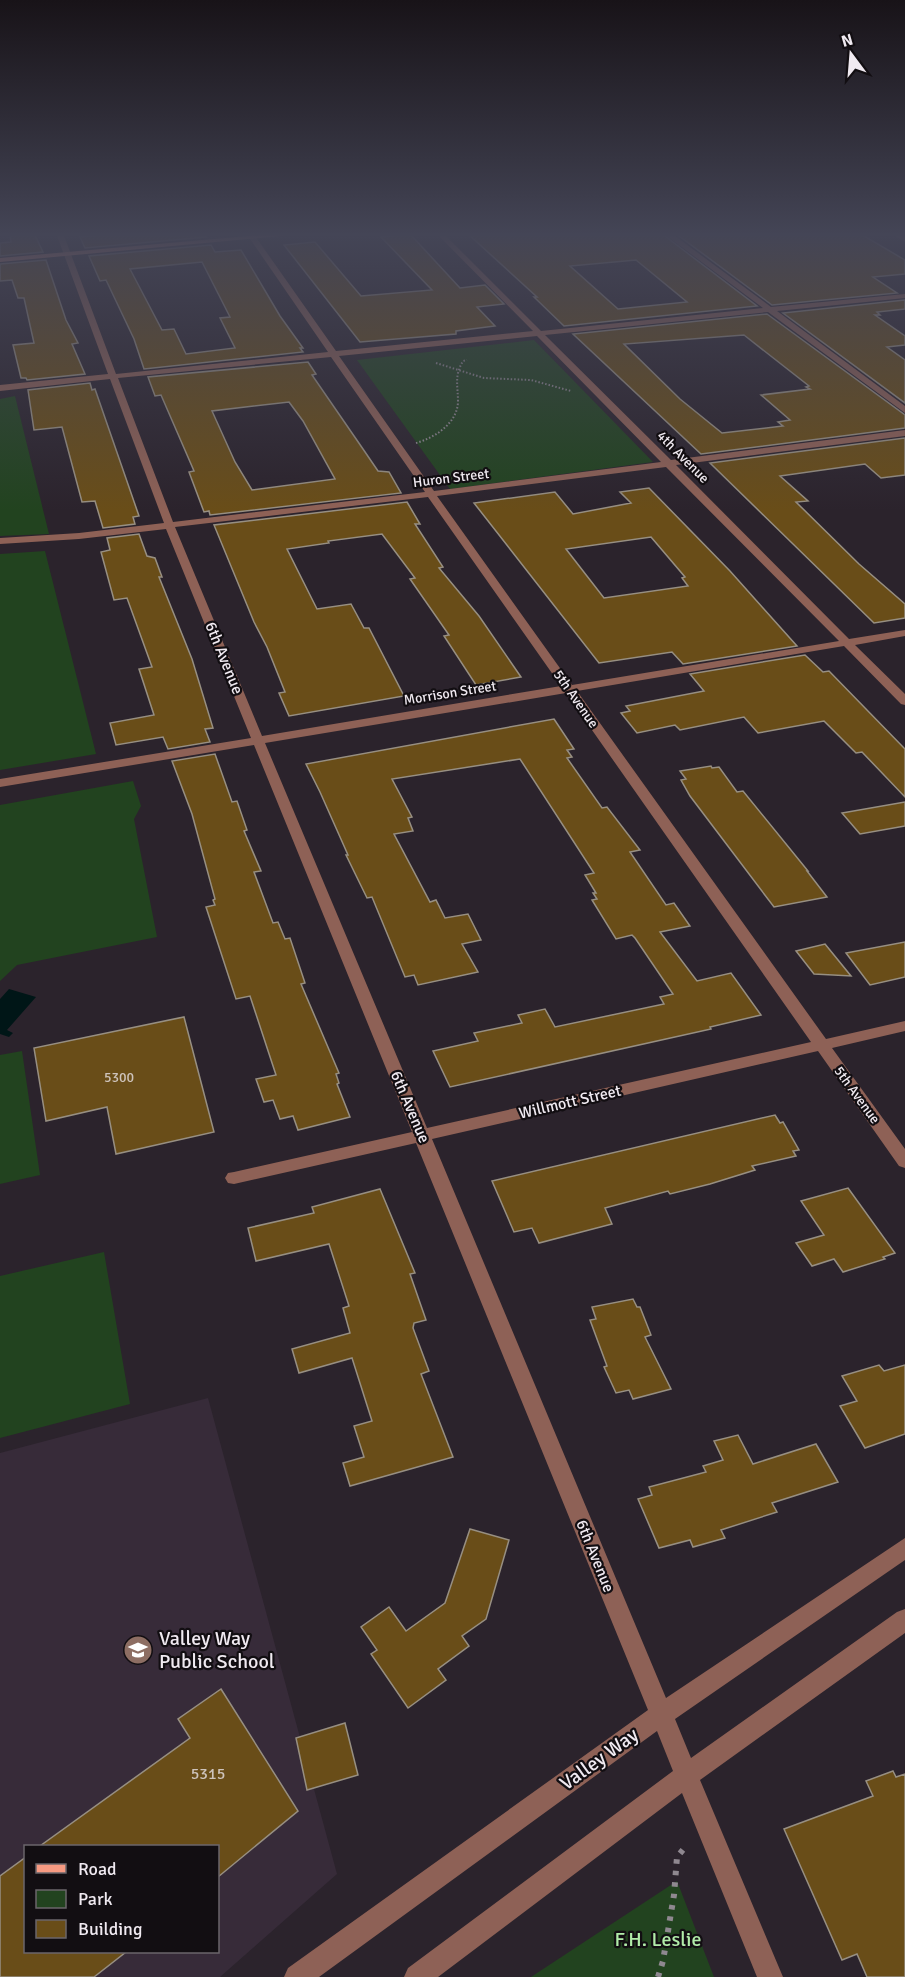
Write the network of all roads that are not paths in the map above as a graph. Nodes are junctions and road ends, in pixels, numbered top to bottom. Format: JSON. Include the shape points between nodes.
{"nodes":[{"id":1,"x":94,"y":325,"type":"edge"},
{"id":2,"x":313,"y":325,"type":"edge"},
{"id":3,"x":531,"y":325,"type":"edge"},
{"id":4,"x":616,"y":325,"type":"edge"},
{"id":5,"x":790,"y":325,"type":"edge"},
{"id":6,"x":539,"y":333,"type":"junction"},
{"id":7,"x":334,"y":355,"type":"junction"},
{"id":8,"x":113,"y":376,"type":"junction"},
{"id":9,"x":0,"y":388,"type":"edge"},
{"id":10,"x":905,"y":410,"type":"edge"},
{"id":11,"x":905,"y":433,"type":"edge"},
{"id":12,"x":669,"y":464,"type":"junction"},
{"id":13,"x":431,"y":494,"type":"junction"},
{"id":14,"x":170,"y":524,"type":"junction"},
{"id":15,"x":0,"y":541,"type":"edge"},
{"id":16,"x":905,"y":633,"type":"edge"},
{"id":17,"x":844,"y":642,"type":"junction"},
{"id":18,"x":569,"y":688,"type":"junction"},
{"id":19,"x":905,"y":701,"type":"edge"},
{"id":20,"x":258,"y":740,"type":"junction"},
{"id":21,"x":0,"y":783,"type":"edge"},
{"id":22,"x":905,"y":1026,"type":"edge"},
{"id":23,"x":820,"y":1045,"type":"junction"},
{"id":24,"x":422,"y":1135,"type":"junction"},
{"id":25,"x":905,"y":1162,"type":"edge"},
{"id":26,"x":234,"y":1178,"type":"dead end"},
{"id":27,"x":905,"y":1548,"type":"edge"},
{"id":28,"x":905,"y":1620,"type":"edge"},
{"id":29,"x":660,"y":1715,"type":"junction"},
{"id":30,"x":685,"y":1776,"type":"junction"},
{"id":31,"x":297,"y":1977,"type":"edge"},
{"id":32,"x":417,"y":1977,"type":"edge"},
{"id":33,"x":770,"y":1977,"type":"edge"}],
"edges":[{"from":1,"to":8,"type":"street","name":"6th Avenue"},
{"from":2,"to":7,"type":"street","name":"5th Avenue"},
{"from":3,"to":6,"type":"street","name":"4th Avenue"},
{"from":4,"to":6,"type":"street"},
{"from":5,"to":10,"type":"street"},
{"from":6,"to":7,"type":"street"},
{"from":6,"to":12,"type":"street","name":"4th Avenue"},
{"from":7,"to":8,"type":"street"},
{"from":7,"to":13,"type":"street","name":"5th Avenue"},
{"from":8,"to":9,"type":"street"},
{"from":8,"to":14,"type":"street","name":"6th Avenue"},
{"from":11,"to":12,"type":"street","name":"Huron Street"},
{"from":12,"to":13,"type":"street","name":"Huron Street"},
{"from":12,"to":17,"type":"street","name":"4th Avenue"},
{"from":13,"to":14,"type":"street","name":"Huron Street"},
{"from":13,"to":18,"type":"street","name":"5th Avenue"},
{"from":14,"to":15,"type":"street","name":"Huron Street"},
{"from":14,"to":20,"type":"street","name":"6th Avenue"},
{"from":16,"to":17,"type":"street","name":"Morrison Street"},
{"from":17,"to":18,"type":"street","name":"Morrison Street"},
{"from":17,"to":19,"type":"street","name":"4th Avenue"},
{"from":18,"to":20,"type":"street","name":"Morrison Street"},
{"from":18,"to":23,"type":"street","name":"5th Avenue"},
{"from":20,"to":21,"type":"street","name":"Morrison Street"},
{"from":20,"to":24,"type":"street","name":"6th Avenue"},
{"from":22,"to":23,"type":"street","name":"Willmott Street"},
{"from":23,"to":24,"type":"street","name":"Willmott Street"},
{"from":23,"to":25,"type":"street","name":"5th Avenue"},
{"from":24,"to":26,"type":"street","name":"Willmott Street"},
{"from":24,"to":29,"type":"street","name":"6th Avenue"},
{"from":27,"to":29,"type":"street","name":"Valley Way"},
{"from":28,"to":30,"type":"street"},
{"from":29,"to":30,"type":"street","name":"6th Avenue"},
{"from":29,"to":31,"type":"street","name":"Valley Way"},
{"from":30,"to":32,"type":"street"},
{"from":30,"to":33,"type":"street","name":"6th Avenue"}]}
